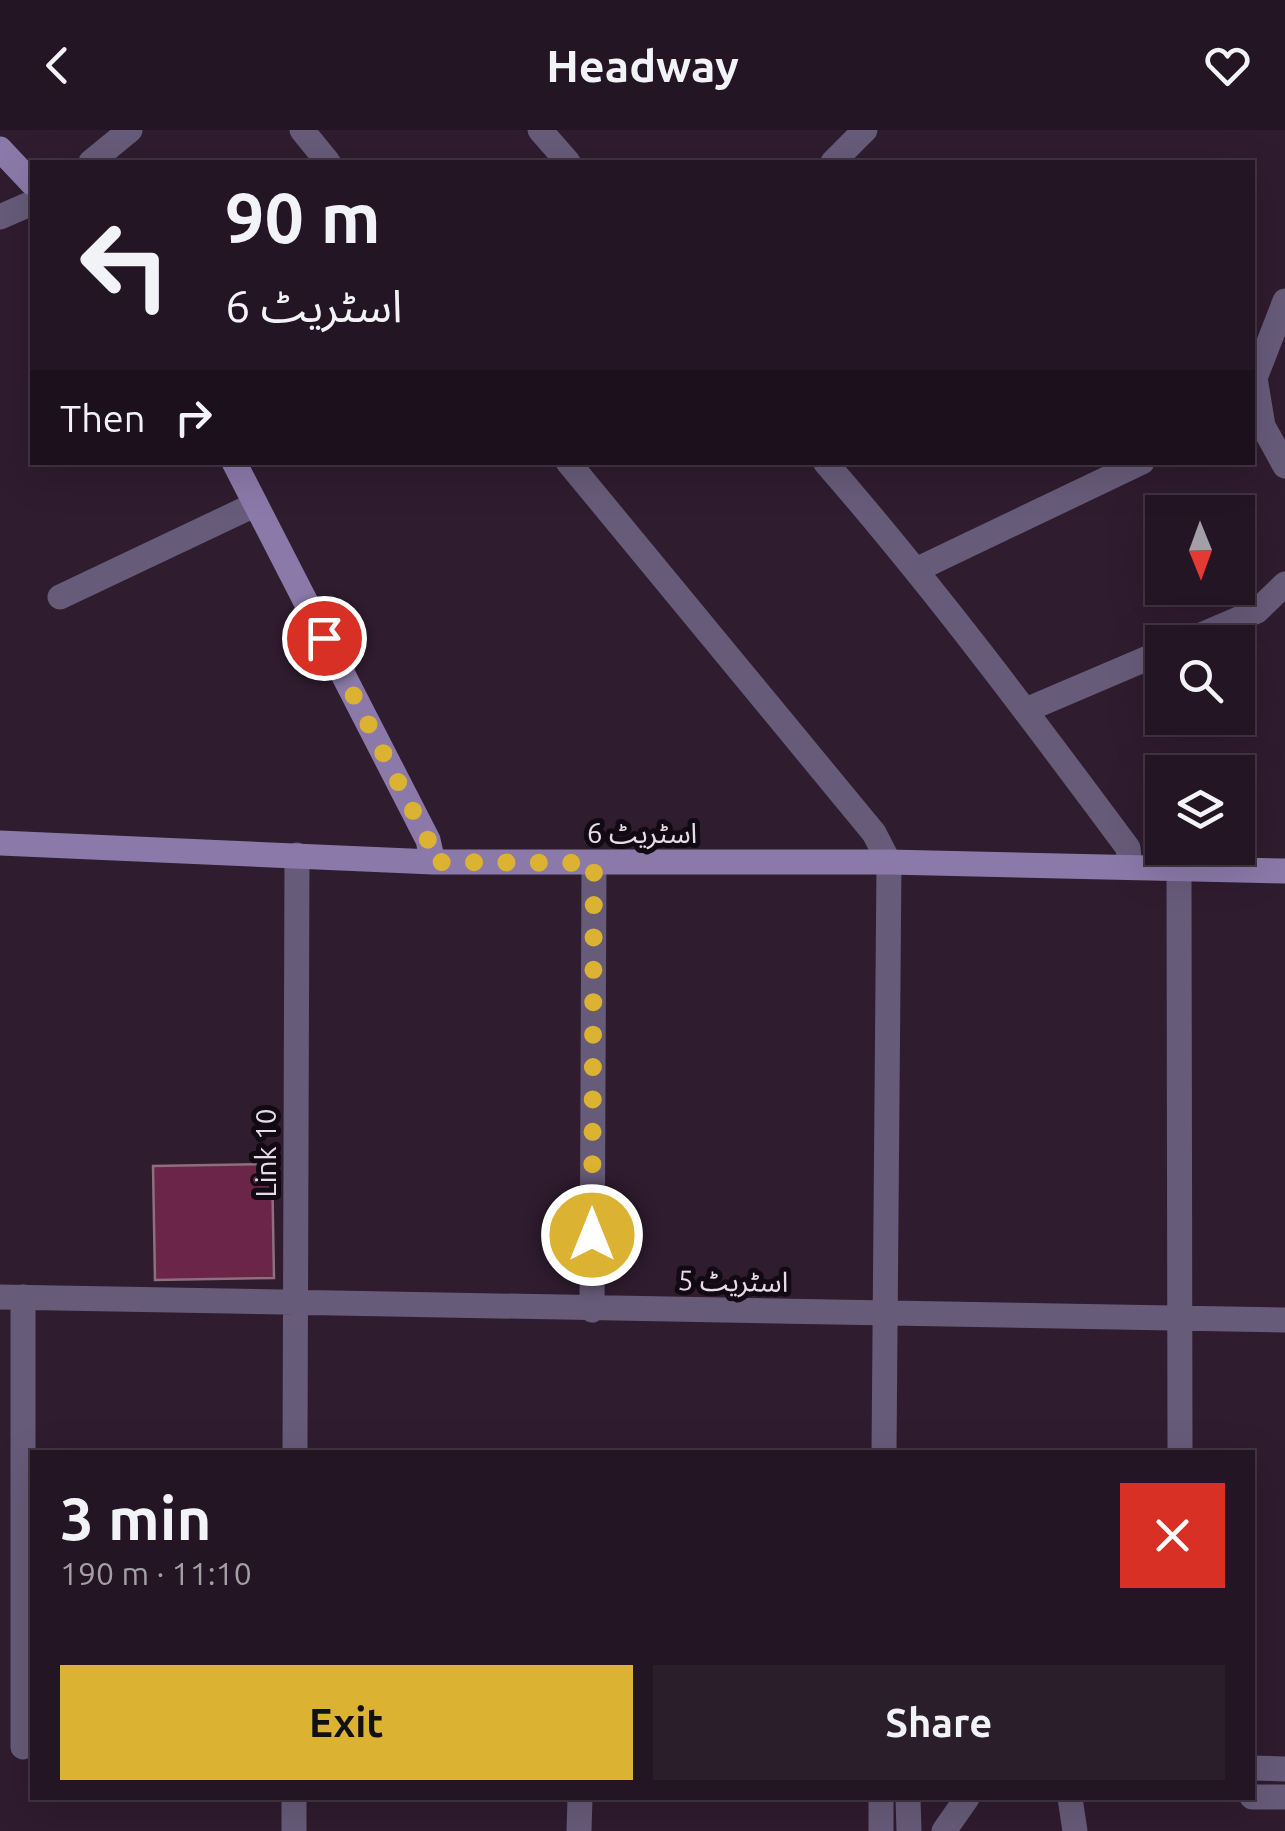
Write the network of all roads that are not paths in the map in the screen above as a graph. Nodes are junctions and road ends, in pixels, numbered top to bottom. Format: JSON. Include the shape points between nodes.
{"nodes":[{"id":1,"x":130,"y":130,"type":"edge"},
{"id":2,"x":302,"y":130,"type":"edge"},
{"id":3,"x":540,"y":130,"type":"edge"},
{"id":4,"x":865,"y":130,"type":"edge"},
{"id":5,"x":0,"y":149,"type":"edge"},
{"id":6,"x":94,"y":160,"type":"edge"},
{"id":7,"x":326,"y":160,"type":"edge"},
{"id":8,"x":566,"y":160,"type":"edge"},
{"id":9,"x":835,"y":160,"type":"edge"},
{"id":10,"x":30,"y":181,"type":"edge"},
{"id":11,"x":30,"y":204,"type":"edge"},
{"id":12,"x":0,"y":218,"type":"edge"},
{"id":13,"x":1285,"y":301,"type":"edge"},
{"id":14,"x":1255,"y":375,"type":"edge"},
{"id":15,"x":1255,"y":390,"type":"edge"},
{"id":16,"x":1258,"y":427,"type":"edge"},
{"id":17,"x":235,"y":465,"type":"edge"},
{"id":18,"x":570,"y":465,"type":"edge"},
{"id":19,"x":829,"y":465,"type":"edge"},
{"id":20,"x":1136,"y":465,"type":"edge"},
{"id":21,"x":1285,"y":466,"type":"edge"},
{"id":22,"x":254,"y":504,"type":"junction"},
{"id":23,"x":918,"y":569,"type":"junction"},
{"id":24,"x":1285,"y":584,"type":"edge"},
{"id":25,"x":60,"y":597,"type":"dead end"},
{"id":26,"x":1224,"y":625,"type":"edge"},
{"id":27,"x":1145,"y":659,"type":"edge"},
{"id":28,"x":1026,"y":710,"type":"junction"},
{"id":29,"x":0,"y":843,"type":"edge"},
{"id":30,"x":297,"y":854,"type":"junction"},
{"id":31,"x":432,"y":862,"type":"junction"},
{"id":32,"x":889,"y":862,"type":"junction"},
{"id":33,"x":594,"y":863,"type":"junction"},
{"id":34,"x":1130,"y":866,"type":"junction"},
{"id":35,"x":1179,"y":870,"type":"junction"},
{"id":36,"x":1285,"y":871,"type":"edge"},
{"id":37,"x":12,"y":1297,"type":"edge"},
{"id":38,"x":296,"y":1304,"type":"junction"},
{"id":39,"x":592,"y":1310,"type":"junction"},
{"id":40,"x":885,"y":1312,"type":"junction"},
{"id":41,"x":1180,"y":1320,"type":"junction"},
{"id":42,"x":1285,"y":1320,"type":"edge"},
{"id":43,"x":295,"y":1450,"type":"edge"},
{"id":44,"x":884,"y":1450,"type":"edge"},
{"id":45,"x":1180,"y":1450,"type":"edge"},
{"id":46,"x":18,"y":1747,"type":"edge"},
{"id":47,"x":1255,"y":1768,"type":"edge"},
{"id":48,"x":1285,"y":1768,"type":"edge"},
{"id":49,"x":1255,"y":1797,"type":"edge"},
{"id":50,"x":1285,"y":1797,"type":"edge"},
{"id":51,"x":294,"y":1800,"type":"edge"},
{"id":52,"x":580,"y":1800,"type":"edge"},
{"id":53,"x":880,"y":1800,"type":"edge"},
{"id":54,"x":908,"y":1800,"type":"edge"},
{"id":55,"x":967,"y":1800,"type":"edge"},
{"id":56,"x":1070,"y":1800,"type":"edge"},
{"id":57,"x":294,"y":1831,"type":"edge"},
{"id":58,"x":579,"y":1831,"type":"edge"},
{"id":59,"x":881,"y":1831,"type":"edge"},
{"id":60,"x":909,"y":1831,"type":"edge"},
{"id":61,"x":944,"y":1831,"type":"edge"},
{"id":62,"x":1076,"y":1831,"type":"edge"}],
"edges":[{"from":1,"to":6,"type":"street"},
{"from":2,"to":7,"type":"street"},
{"from":3,"to":8,"type":"street"},
{"from":4,"to":9,"type":"street"},
{"from":5,"to":10,"type":"street"},
{"from":11,"to":12,"type":"street"},
{"from":13,"to":14,"type":"street"},
{"from":15,"to":16,"type":"street"},
{"from":16,"to":21,"type":"street"},
{"from":17,"to":22,"type":"street"},
{"from":18,"to":32,"type":"street","via":[[874,833]]},
{"from":19,"to":23,"type":"street"},
{"from":20,"to":23,"type":"street"},
{"from":22,"to":25,"type":"street"},
{"from":22,"to":31,"type":"street","via":[[428,840]]},
{"from":23,"to":28,"type":"street"},
{"from":24,"to":26,"type":"street","via":[[1256,611]]},
{"from":27,"to":28,"type":"street"},
{"from":28,"to":34,"type":"street","via":[[1128,848]]},
{"from":29,"to":30,"type":"street","name":"اسٹریٹ 6"},
{"from":30,"to":31,"type":"street","name":"اسٹریٹ 6"},
{"from":30,"to":38,"type":"street","name":"Link 10"},
{"from":31,"to":33,"type":"street","name":"اسٹریٹ 6"},
{"from":32,"to":33,"type":"street","name":"اسٹریٹ 6"},
{"from":32,"to":34,"type":"street","name":"اسٹریٹ 6"},
{"from":32,"to":40,"type":"street"},
{"from":33,"to":39,"type":"street"},
{"from":34,"to":35,"type":"street","name":"اسٹریٹ 6"},
{"from":35,"to":36,"type":"street","name":"اسٹریٹ 6"},
{"from":35,"to":41,"type":"street"},
{"from":37,"to":38,"type":"street","name":"اسٹریٹ 5"},
{"from":37,"to":46,"type":"street"},
{"from":38,"to":39,"type":"street","name":"اسٹریٹ 5"},
{"from":38,"to":43,"type":"street","name":"Link 10"},
{"from":39,"to":40,"type":"street","name":"اسٹریٹ 5"},
{"from":40,"to":41,"type":"street","name":"اسٹریٹ 5"},
{"from":40,"to":44,"type":"street"},
{"from":41,"to":42,"type":"street","name":"اسٹریٹ 5"},
{"from":41,"to":45,"type":"street"},
{"from":47,"to":48,"type":"street"},
{"from":49,"to":50,"type":"street"},
{"from":51,"to":57,"type":"street"},
{"from":52,"to":58,"type":"street"},
{"from":53,"to":59,"type":"street"},
{"from":54,"to":60,"type":"street"},
{"from":55,"to":61,"type":"street"},
{"from":56,"to":62,"type":"street"}]}
